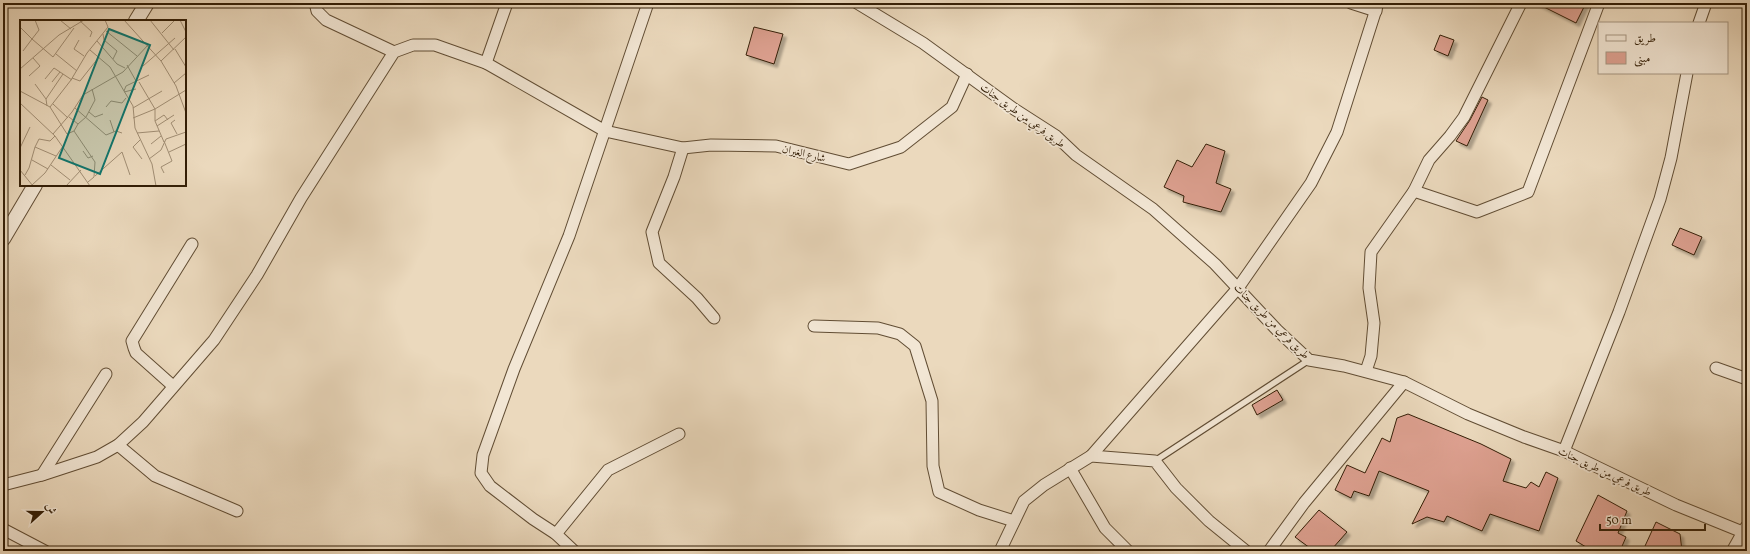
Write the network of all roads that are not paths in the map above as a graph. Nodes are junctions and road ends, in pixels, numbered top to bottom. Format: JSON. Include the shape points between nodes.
{"nodes":[{"id":1,"x":147,"y":3,"type":"edge"},
{"id":2,"x":315,"y":3,"type":"edge"},
{"id":3,"x":507,"y":3,"type":"edge"},
{"id":4,"x":648,"y":3,"type":"edge"},
{"id":5,"x":857,"y":3,"type":"edge"},
{"id":6,"x":1351,"y":3,"type":"edge"},
{"id":7,"x":1521,"y":3,"type":"edge"},
{"id":8,"x":1599,"y":3,"type":"edge"},
{"id":9,"x":1706,"y":3,"type":"edge"},
{"id":10,"x":1377,"y":7,"type":"edge"},
{"id":11,"x":137,"y":20,"type":"edge"},
{"id":12,"x":1700,"y":22,"type":"edge"},
{"id":13,"x":394,"y":52,"type":"junction"},
{"id":14,"x":486,"y":63,"type":"junction"},
{"id":15,"x":967,"y":74,"type":"junction"},
{"id":16,"x":1687,"y":74,"type":"edge"},
{"id":17,"x":605,"y":131,"type":"junction"},
{"id":18,"x":683,"y":148,"type":"junction"},
{"id":19,"x":34,"y":186,"type":"edge"},
{"id":20,"x":1414,"y":191,"type":"junction"},
{"id":21,"x":3,"y":239,"type":"edge"},
{"id":22,"x":192,"y":244,"type":"dead end"},
{"id":23,"x":1238,"y":288,"type":"junction"},
{"id":24,"x":714,"y":318,"type":"dead end"},
{"id":25,"x":814,"y":326,"type":"dead end"},
{"id":26,"x":1309,"y":360,"type":"junction"},
{"id":27,"x":1716,"y":368,"type":"dead end"},
{"id":28,"x":1366,"y":372,"type":"junction"},
{"id":29,"x":106,"y":374,"type":"dead end"},
{"id":30,"x":1747,"y":379,"type":"edge"},
{"id":31,"x":1404,"y":382,"type":"junction"},
{"id":32,"x":174,"y":386,"type":"junction"},
{"id":33,"x":679,"y":434,"type":"dead end"},
{"id":34,"x":118,"y":445,"type":"junction"},
{"id":35,"x":1564,"y":451,"type":"junction"},
{"id":36,"x":1090,"y":456,"type":"junction"},
{"id":37,"x":1155,"y":461,"type":"junction"},
{"id":38,"x":1070,"y":468,"type":"junction"},
{"id":39,"x":42,"y":475,"type":"junction"},
{"id":40,"x":3,"y":485,"type":"edge"},
{"id":41,"x":237,"y":511,"type":"dead end"},
{"id":42,"x":1014,"y":520,"type":"junction"},
{"id":43,"x":3,"y":529,"type":"edge"},
{"id":44,"x":1746,"y":530,"type":"edge"},
{"id":45,"x":556,"y":534,"type":"junction"},
{"id":46,"x":45,"y":551,"type":"edge"},
{"id":47,"x":574,"y":551,"type":"edge"},
{"id":48,"x":1000,"y":551,"type":"edge"},
{"id":49,"x":1128,"y":551,"type":"edge"},
{"id":50,"x":1246,"y":551,"type":"edge"},
{"id":51,"x":1269,"y":551,"type":"edge"},
{"id":52,"x":1734,"y":551,"type":"edge"}],
"edges":[{"from":1,"to":11,"type":"street"},
{"from":2,"to":13,"type":"street","via":[[317,11],[326,20]]},
{"from":3,"to":14,"type":"street"},
{"from":4,"to":17,"type":"street"},
{"from":5,"to":15,"type":"street","name":"طريق فرعي من طريق جنات","via":[[923,43]]},
{"from":6,"to":10,"type":"street"},
{"from":7,"to":20,"type":"street","via":[[1464,117],[1429,160]]},
{"from":8,"to":20,"type":"street","via":[[1528,192],[1477,212]]},
{"from":9,"to":12,"type":"street"},
{"from":10,"to":23,"type":"street","via":[[1337,132],[1311,183]]},
{"from":13,"to":14,"type":"street","name":"شارع الغيران","via":[[413,45],[435,44]]},
{"from":13,"to":32,"type":"street","via":[[301,198],[257,275],[214,340]]},
{"from":14,"to":17,"type":"street","name":"شارع الغيران"},
{"from":15,"to":18,"type":"street","name":"شارع الغيران","via":[[952,107],[901,147],[849,164],[776,146],[711,145]]},
{"from":15,"to":23,"type":"street","name":"طريق فرعي من طريق جنات","via":[[1056,136],[1076,155],[1153,209]]},
{"from":16,"to":35,"type":"street","via":[[1671,158],[1660,200],[1636,269]]},
{"from":17,"to":18,"type":"street","name":"شارع الغيران"},
{"from":17,"to":45,"type":"street","via":[[569,236],[514,368],[482,461],[481,472],[490,486]]},
{"from":18,"to":24,"type":"street","via":[[652,232],[660,262]]},
{"from":19,"to":21,"type":"street"},
{"from":20,"to":28,"type":"street","via":[[1371,252],[1370,288],[1374,323],[1371,356]]},
{"from":22,"to":32,"type":"street","via":[[132,341],[136,353]]},
{"from":23,"to":26,"type":"street","name":"طريق فرعي من طريق جنات"},
{"from":23,"to":36,"type":"street"},
{"from":25,"to":42,"type":"street","via":[[878,328],[900,334],[915,346],[932,400],[933,466],[939,492],[979,510]]},
{"from":26,"to":28,"type":"street","name":"طريق فرعي من طريق جنات"},
{"from":26,"to":37,"type":"lane"},
{"from":27,"to":30,"type":"street"},
{"from":28,"to":31,"type":"street","name":"طريق فرعي من طريق جنات"},
{"from":29,"to":39,"type":"street"},
{"from":31,"to":35,"type":"street","name":"طريق فرعي من طريق جنات","via":[[1468,414]]},
{"from":31,"to":51,"type":"street","via":[[1304,503]]},
{"from":32,"to":34,"type":"street","via":[[143,422]]},
{"from":33,"to":45,"type":"street","via":[[608,470]]},
{"from":34,"to":39,"type":"street","via":[[97,457]]},
{"from":34,"to":41,"type":"street","via":[[156,476]]},
{"from":35,"to":44,"type":"street","name":"طريق فرعي من طريق جنات","via":[[1676,506]]},
{"from":36,"to":37,"type":"street"},
{"from":36,"to":38,"type":"street"},
{"from":37,"to":50,"type":"street","via":[[1176,488],[1209,521]]},
{"from":38,"to":42,"type":"street","via":[[1024,501]]},
{"from":38,"to":49,"type":"street","via":[[1105,528]]},
{"from":39,"to":40,"type":"street"},
{"from":42,"to":48,"type":"street"},
{"from":43,"to":46,"type":"street"},
{"from":44,"to":52,"type":"street"},
{"from":45,"to":47,"type":"street"}]}
